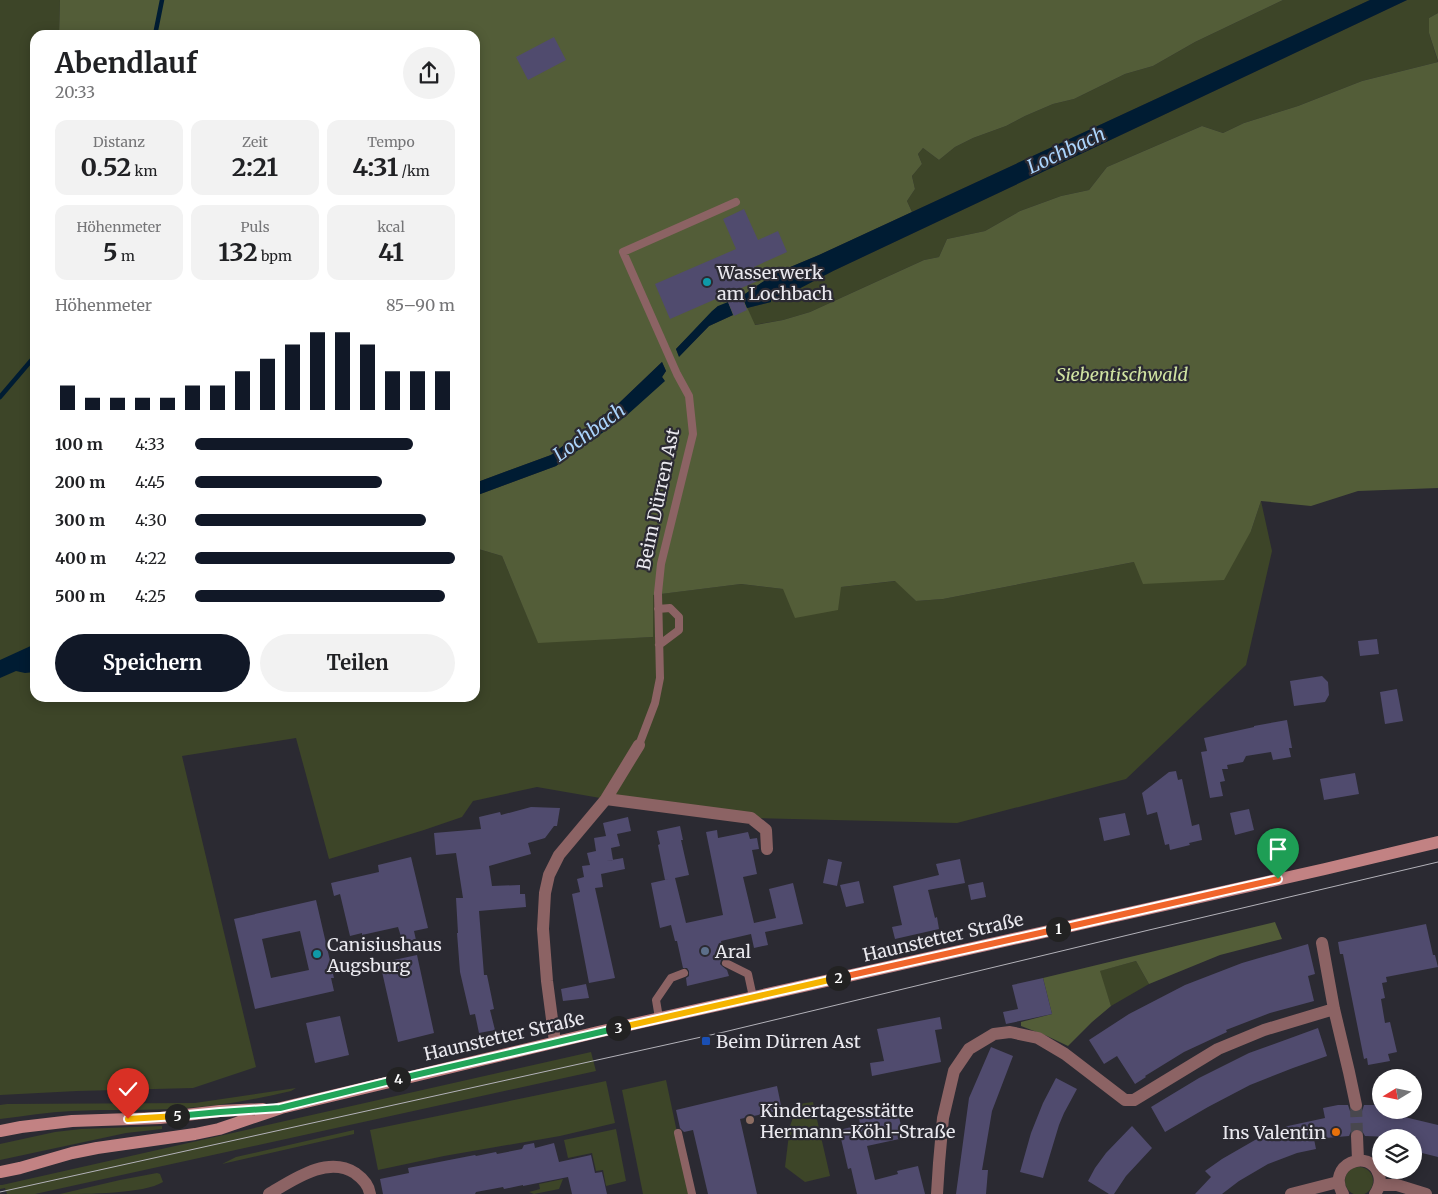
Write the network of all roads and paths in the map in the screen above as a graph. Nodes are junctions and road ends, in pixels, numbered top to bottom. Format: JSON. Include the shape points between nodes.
{"nodes":[{"id":1,"x":736,"y":202,"type":"dead end"},
{"id":2,"x":658,"y":609,"type":"junction"},
{"id":3,"x":659,"y":645,"type":"junction"},
{"id":4,"x":639,"y":744,"type":"joint"},
{"id":5,"x":606,"y":799,"type":"junction"},
{"id":6,"x":1438,"y":842,"type":"edge"},
{"id":7,"x":767,"y":849,"type":"dead end"},
{"id":8,"x":1322,"y":943,"type":"dead end"},
{"id":9,"x":726,"y":963,"type":"dead end"},
{"id":10,"x":684,"y":973,"type":"dead end"},
{"id":11,"x":752,"y":997,"type":"junction"},
{"id":12,"x":1334,"y":1009,"type":"junction"},
{"id":13,"x":659,"y":1018,"type":"junction"},
{"id":14,"x":555,"y":1042,"type":"junction"},
{"id":15,"x":1356,"y":1105,"type":"tunnel mouth"},
{"id":16,"x":280,"y":1108,"type":"junction"},
{"id":17,"x":0,"y":1131,"type":"edge"},
{"id":18,"x":678,"y":1133,"type":"dead end"},
{"id":19,"x":1357,"y":1136,"type":"tunnel mouth"},
{"id":20,"x":1358,"y":1160,"type":"junction"},
{"id":21,"x":0,"y":1173,"type":"edge"},
{"id":22,"x":1341,"y":1188,"type":"edge"},
{"id":23,"x":1377,"y":1189,"type":"edge"},
{"id":24,"x":269,"y":1194,"type":"edge"},
{"id":25,"x":370,"y":1194,"type":"edge"},
{"id":26,"x":692,"y":1194,"type":"edge"},
{"id":27,"x":938,"y":1194,"type":"edge"},
{"id":28,"x":1290,"y":1194,"type":"edge"},
{"id":29,"x":1426,"y":1194,"type":"edge"}],
"edges":[{"from":1,"to":2,"type":"lane","name":"Beim Dürren Ast","via":[[623,252],[689,396],[693,434],[661,564]]},
{"from":2,"to":3,"type":"lane","name":"Beim Dürren Ast"},
{"from":2,"to":3,"type":"lane","via":[[670,608],[679,616],[679,630]]},
{"from":3,"to":4,"type":"lane","name":"Beim Dürren Ast","via":[[660,678],[655,703]]},
{"from":4,"to":5,"type":"street","name":"Beim Dürren Ast"},
{"from":5,"to":7,"type":"street","via":[[751,818],[766,830]]},
{"from":5,"to":14,"type":"street","name":"Beim Dürren Ast","via":[[559,854],[545,893],[544,941]]},
{"from":6,"to":11,"type":"main road","name":"Haunstetter Straße"},
{"from":8,"to":12,"type":"street"},
{"from":9,"to":11,"type":"lane","via":[[748,974]]},
{"from":10,"to":13,"type":"lane","via":[[671,978],[656,1000]]},
{"from":11,"to":13,"type":"main road","name":"Haunstetter Straße"},
{"from":12,"to":15,"type":"street"},
{"from":12,"to":27,"type":"street","via":[[1218,1048],[1134,1100],[1125,1100],[1065,1054],[1038,1038],[1010,1032],[994,1034],[969,1049],[954,1071],[943,1118]]},
{"from":13,"to":14,"type":"main road","name":"Haunstetter Straße"},
{"from":14,"to":16,"type":"main road","name":"Haunstetter Straße"},
{"from":16,"to":17,"type":"main road","name":"Haunstetter Straße","via":[[72,1121]]},
{"from":16,"to":21,"type":"main road","name":"Haunstetter Straße","via":[[219,1129],[72,1153]]},
{"from":18,"to":26,"type":"lane"},
{"from":19,"to":20,"type":"street"},
{"from":20,"to":22,"type":"street","via":[[1342,1170]]},
{"from":20,"to":23,"type":"street","via":[[1374,1167],[1378,1173]]},
{"from":22,"to":28,"type":"street"},
{"from":23,"to":29,"type":"street","via":[[1397,1186]]},
{"from":24,"to":25,"type":"street","via":[[306,1173],[329,1167],[349,1169],[359,1176]]}]}
